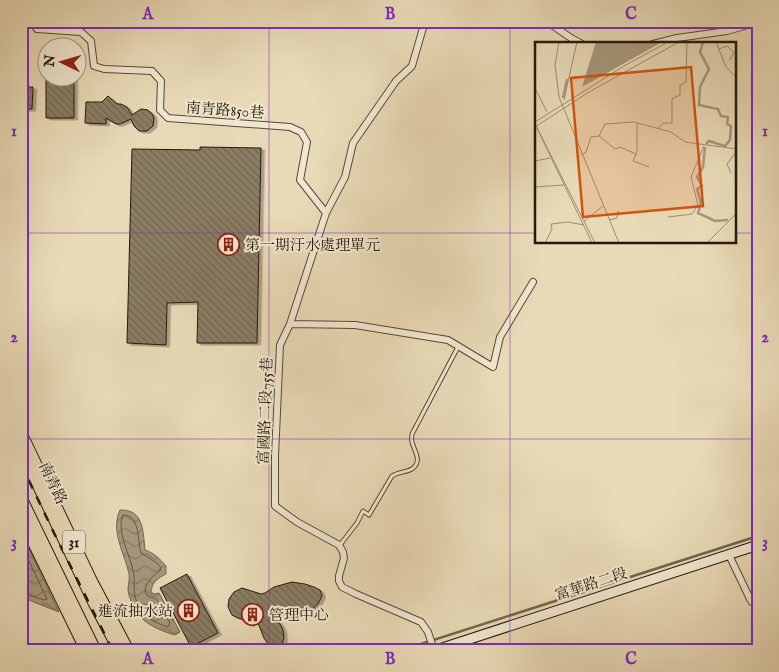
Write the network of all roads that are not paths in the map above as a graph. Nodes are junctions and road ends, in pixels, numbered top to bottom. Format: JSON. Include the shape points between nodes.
{"nodes":[{"id":1,"x":30,"y":21,"type":"edge"},
{"id":2,"x":425,"y":21,"type":"edge"},
{"id":3,"x":546,"y":21,"type":"edge"},
{"id":4,"x":758,"y":22,"type":"edge"},
{"id":5,"x":578,"y":42,"type":"edge"},
{"id":6,"x":661,"y":42,"type":"edge"},
{"id":7,"x":326,"y":214,"type":"junction"},
{"id":8,"x":533,"y":282,"type":"dead end"},
{"id":9,"x":290,"y":324,"type":"junction"},
{"id":10,"x":459,"y":346,"type":"junction"},
{"id":11,"x":21,"y":432,"type":"edge"},
{"id":12,"x":21,"y":450,"type":"edge"},
{"id":13,"x":50,"y":490,"type":"junction"},
{"id":14,"x":21,"y":497,"type":"edge"},
{"id":15,"x":21,"y":518,"type":"edge"},
{"id":16,"x":58,"y":528,"type":"junction"},
{"id":17,"x":758,"y":545,"type":"edge"},
{"id":18,"x":339,"y":546,"type":"junction"},
{"id":19,"x":729,"y":555,"type":"junction"},
{"id":20,"x":758,"y":605,"type":"edge"},
{"id":21,"x":433,"y":648,"type":"edge"},
{"id":22,"x":86,"y":651,"type":"edge"},
{"id":23,"x":96,"y":651,"type":"edge"},
{"id":24,"x":120,"y":651,"type":"edge"},
{"id":25,"x":129,"y":651,"type":"edge"}],
"edges":[{"from":1,"to":7,"type":"street","name":"南青路850巷","via":[[37,29],[81,32],[91,40],[94,66],[152,71],[161,81],[160,110],[168,118],[290,127],[301,132],[307,142],[300,180]]},
{"from":2,"to":7,"type":"street","name":"富國路二段755巷","via":[[412,66],[396,81],[353,144],[345,177]]},
{"from":3,"to":5,"type":"street"},
{"from":4,"to":6,"type":"street","via":[[727,31]]},
{"from":7,"to":9,"type":"street","name":"富國路二段755巷"},
{"from":8,"to":10,"type":"street","via":[[500,337],[492,367]]},
{"from":9,"to":10,"type":"street","via":[[355,325],[448,340]]},
{"from":9,"to":18,"type":"street","name":"富國路二段755巷","via":[[280,345],[276,506]]},
{"from":10,"to":18,"type":"lane","via":[[412,434],[417,463],[412,469],[392,476],[369,514],[363,511]]},
{"from":11,"to":13,"type":"main road","number":"31"},
{"from":12,"to":16,"type":"main road","name":"南青路","number":"31"},
{"from":13,"to":16,"type":"main road","name":"南青路"},
{"from":13,"to":25,"type":"main road","number":"31"},
{"from":14,"to":23,"type":"main road","number":"31"},
{"from":15,"to":22,"type":"main road","number":"31"},
{"from":16,"to":24,"type":"main road","name":"南青路","number":"31"},
{"from":17,"to":19,"type":"street","name":"富華路二段"},
{"from":18,"to":21,"type":"street","via":[[344,552],[339,576],[342,586],[421,622]]},
{"from":19,"to":20,"type":"street","via":[[750,599]]},
{"from":19,"to":21,"type":"street","name":"富華路二段"}]}
